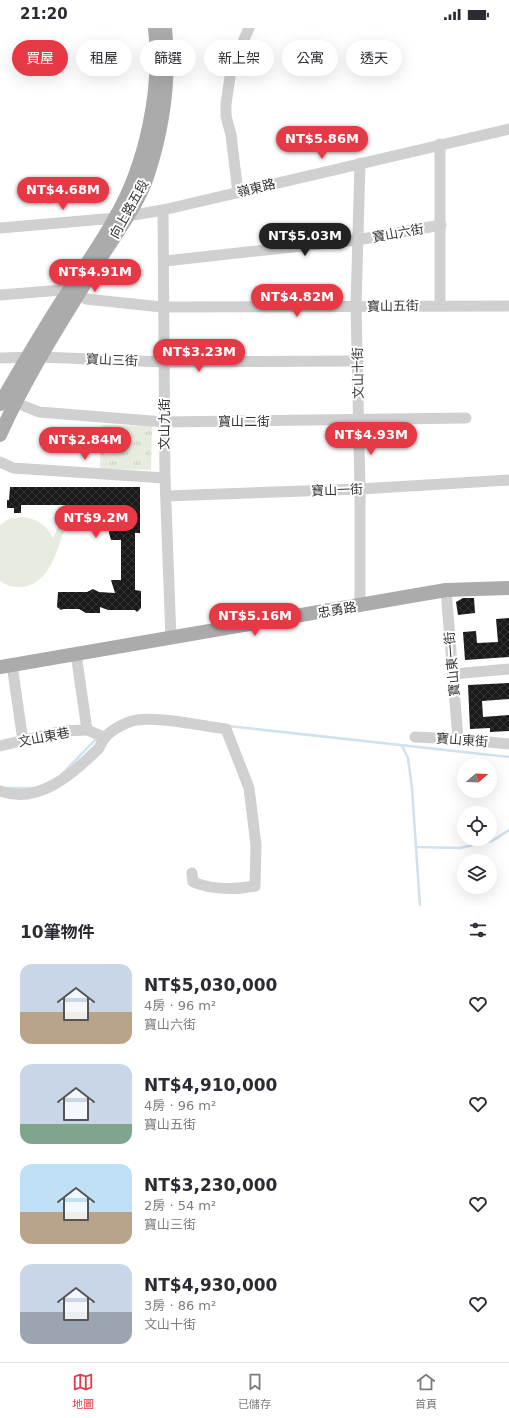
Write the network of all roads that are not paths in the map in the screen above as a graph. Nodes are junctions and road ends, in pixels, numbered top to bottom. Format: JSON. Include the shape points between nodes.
{"nodes":[{"id":1,"x":155,"y":28,"type":"edge"},
{"id":2,"x":165,"y":28,"type":"edge"},
{"id":3,"x":249,"y":28,"type":"edge"},
{"id":4,"x":509,"y":129,"type":"edge"},
{"id":5,"x":440,"y":144,"type":"junction"},
{"id":6,"x":360,"y":163,"type":"junction"},
{"id":7,"x":238,"y":193,"type":"junction"},
{"id":8,"x":163,"y":210,"type":"junction"},
{"id":9,"x":121,"y":217,"type":"junction"},
{"id":10,"x":441,"y":225,"type":"junction"},
{"id":11,"x":0,"y":228,"type":"edge"},
{"id":12,"x":357,"y":240,"type":"junction"},
{"id":13,"x":165,"y":261,"type":"junction"},
{"id":14,"x":62,"y":290,"type":"dead end"},
{"id":15,"x":0,"y":295,"type":"edge"},
{"id":16,"x":86,"y":299,"type":"dead end"},
{"id":17,"x":440,"y":305,"type":"junction"},
{"id":18,"x":356,"y":306,"type":"junction"},
{"id":19,"x":509,"y":306,"type":"edge"},
{"id":20,"x":162,"y":307,"type":"junction"},
{"id":21,"x":34,"y":357,"type":"junction"},
{"id":22,"x":0,"y":358,"type":"edge"},
{"id":23,"x":358,"y":361,"type":"junction"},
{"id":24,"x":164,"y":362,"type":"junction"},
{"id":25,"x":0,"y":404,"type":"edge"},
{"id":26,"x":24,"y":406,"type":"dead end"},
{"id":27,"x":466,"y":418,"type":"dead end"},
{"id":28,"x":358,"y":420,"type":"junction"},
{"id":29,"x":164,"y":422,"type":"junction"},
{"id":30,"x":0,"y":435,"type":"edge"},
{"id":31,"x":0,"y":462,"type":"edge"},
{"id":32,"x":165,"y":478,"type":"junction"},
{"id":33,"x":509,"y":480,"type":"edge"},
{"id":34,"x":360,"y":489,"type":"junction"},
{"id":35,"x":166,"y":496,"type":"junction"},
{"id":36,"x":509,"y":588,"type":"edge"},
{"id":37,"x":446,"y":590,"type":"junction"},
{"id":38,"x":360,"y":606,"type":"junction"},
{"id":39,"x":171,"y":639,"type":"junction"},
{"id":40,"x":76,"y":654,"type":"junction"},
{"id":41,"x":6,"y":666,"type":"edge"},
{"id":42,"x":509,"y":668,"type":"edge"},
{"id":43,"x":453,"y":674,"type":"junction"},
{"id":44,"x":87,"y":730,"type":"junction"},
{"id":45,"x":104,"y":737,"type":"junction"},
{"id":46,"x":415,"y":737,"type":"dead end"},
{"id":47,"x":458,"y":739,"type":"junction"},
{"id":48,"x":23,"y":741,"type":"junction"},
{"id":49,"x":509,"y":744,"type":"edge"},
{"id":50,"x":0,"y":746,"type":"edge"},
{"id":51,"x":0,"y":791,"type":"edge"},
{"id":52,"x":192,"y":873,"type":"dead end"}],
"edges":[{"from":1,"to":9,"type":"main road","name":"向上路五段","via":[[157,72],[150,117],[141,160]]},
{"from":2,"to":9,"type":"main road","name":"向上路五段","via":[[166,78],[160,126],[148,175]]},
{"from":3,"to":7,"type":"street","via":[[231,70],[226,104]]},
{"from":4,"to":5,"type":"street","name":"嶺東路"},
{"from":5,"to":6,"type":"street","name":"嶺東路"},
{"from":5,"to":10,"type":"street"},
{"from":6,"to":7,"type":"street","name":"嶺東路"},
{"from":6,"to":12,"type":"street","name":"文山十街"},
{"from":7,"to":8,"type":"street","name":"嶺東路"},
{"from":8,"to":9,"type":"street","name":"嶺東路"},
{"from":8,"to":13,"type":"street","name":"文山九街"},
{"from":9,"to":11,"type":"street","name":"嶺東路"},
{"from":9,"to":21,"type":"main road","name":"向上路五段"},
{"from":10,"to":12,"type":"street","name":"寶山六街"},
{"from":10,"to":17,"type":"street"},
{"from":12,"to":13,"type":"street","name":"寶山六街"},
{"from":12,"to":18,"type":"street","name":"文山十街"},
{"from":13,"to":20,"type":"street","name":"文山九街"},
{"from":14,"to":15,"type":"street"},
{"from":16,"to":20,"type":"street","name":"寶山五街"},
{"from":17,"to":18,"type":"street","name":"寶山五街"},
{"from":17,"to":19,"type":"street","name":"寶山五街"},
{"from":18,"to":20,"type":"street","name":"寶山五街"},
{"from":18,"to":23,"type":"street","name":"文山十街"},
{"from":20,"to":24,"type":"street","name":"文山九街"},
{"from":21,"to":22,"type":"street","name":"寶山三街"},
{"from":21,"to":24,"type":"street","name":"寶山三街"},
{"from":21,"to":25,"type":"main road","name":"向上路五段"},
{"from":21,"to":30,"type":"main road","name":"向上路五段"},
{"from":23,"to":24,"type":"street","name":"寶山三街"},
{"from":23,"to":28,"type":"street","name":"文山十街"},
{"from":24,"to":29,"type":"street","name":"文山九街"},
{"from":26,"to":29,"type":"street","name":"寶山二街","via":[[38,412]]},
{"from":27,"to":28,"type":"street","name":"寶山二街"},
{"from":28,"to":29,"type":"street","name":"寶山二街"},
{"from":28,"to":34,"type":"street","name":"文山十街"},
{"from":29,"to":32,"type":"street","name":"文山九街"},
{"from":31,"to":32,"type":"street","via":[[13,468]]},
{"from":32,"to":35,"type":"street","name":"文山九街"},
{"from":33,"to":34,"type":"street","name":"寶山一街"},
{"from":34,"to":35,"type":"street","name":"寶山一街"},
{"from":34,"to":38,"type":"street","name":"文山十街"},
{"from":35,"to":39,"type":"street","name":"文山九街"},
{"from":36,"to":37,"type":"main road","name":"忠勇路"},
{"from":37,"to":38,"type":"main road","name":"忠勇路"},
{"from":37,"to":43,"type":"street","name":"寶山東一街"},
{"from":38,"to":39,"type":"main road","name":"忠勇路"},
{"from":39,"to":40,"type":"main road","name":"忠勇路"},
{"from":40,"to":41,"type":"main road","name":"忠勇路"},
{"from":40,"to":44,"type":"street"},
{"from":41,"to":48,"type":"street"},
{"from":42,"to":43,"type":"street"},
{"from":43,"to":47,"type":"street","name":"寶山東一街"},
{"from":44,"to":45,"type":"street"},
{"from":44,"to":48,"type":"street","name":"文山東巷","via":[[62,731]]},
{"from":45,"to":51,"type":"street","via":[[99,747],[69,777],[31,793],[10,795]]},
{"from":45,"to":52,"type":"street","via":[[129,722],[146,719],[226,729],[249,788],[256,846],[255,886],[220,889],[203,886],[193,882]]},
{"from":46,"to":47,"type":"street","name":"寶山東街"},
{"from":47,"to":49,"type":"street","name":"寶山東街"},
{"from":48,"to":50,"type":"street","name":"文山東巷"}]}
